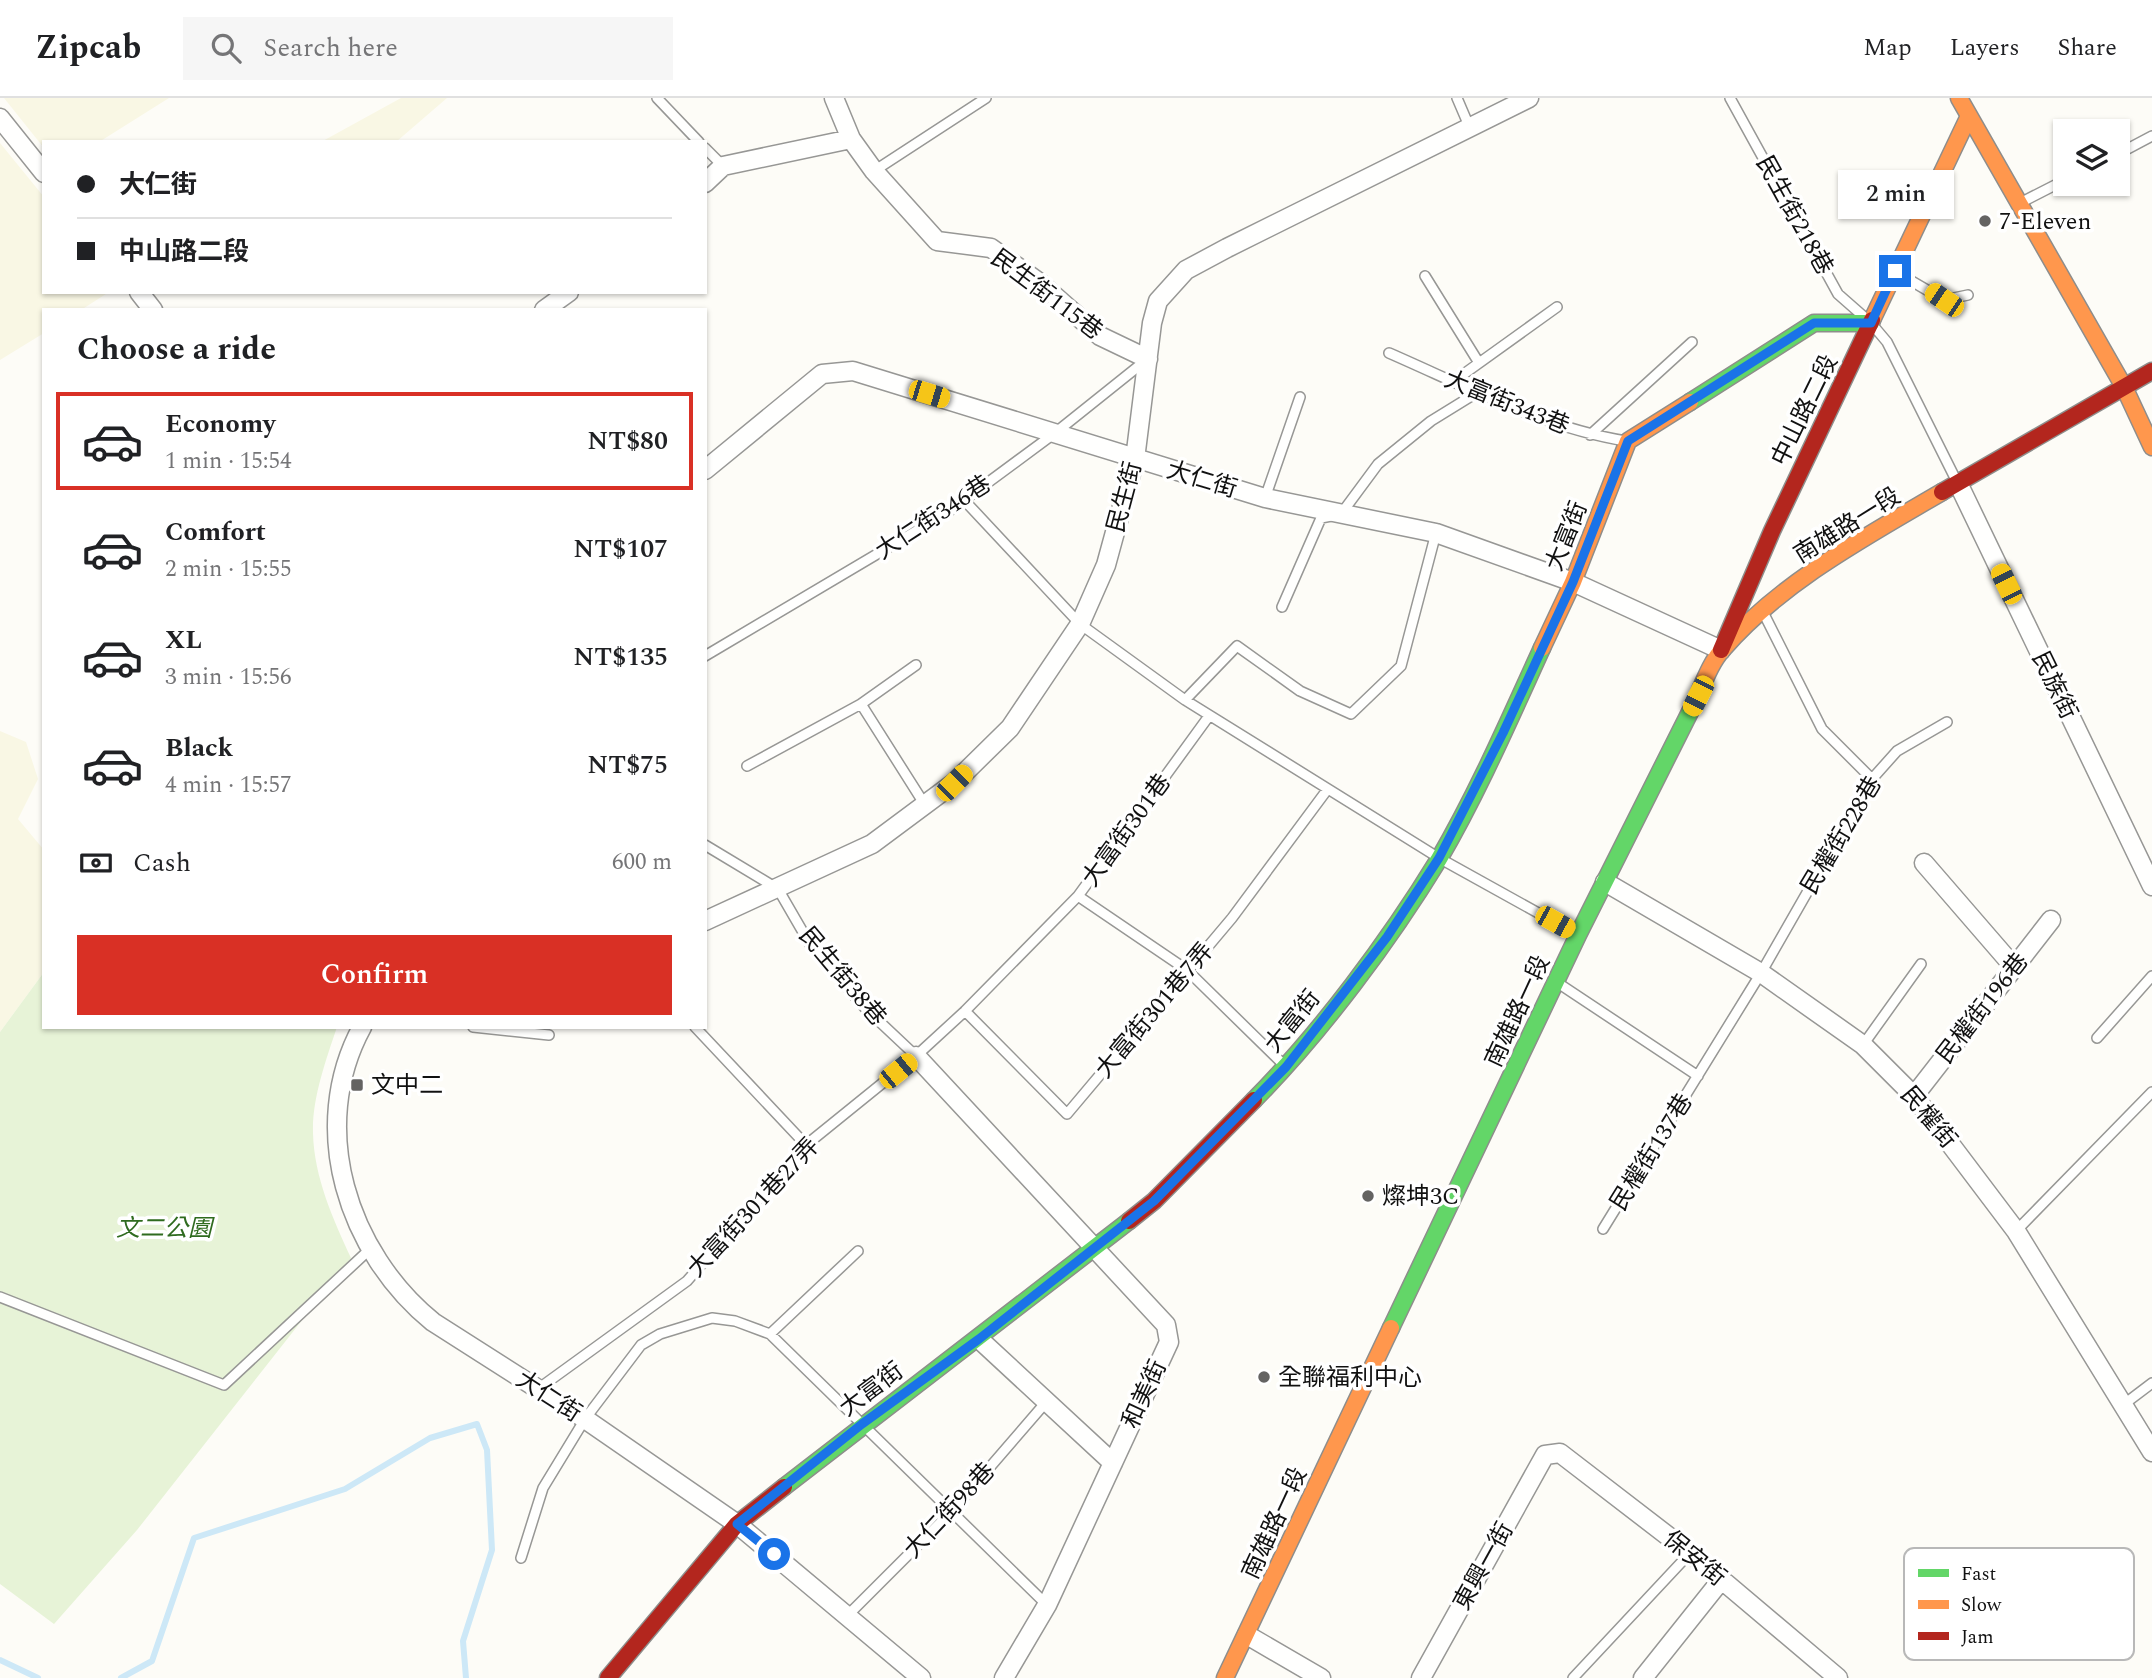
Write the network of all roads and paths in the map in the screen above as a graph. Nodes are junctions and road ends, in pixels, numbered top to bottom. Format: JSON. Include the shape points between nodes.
{"nodes":[{"id":1,"x":657,"y":98,"type":"edge"},
{"id":2,"x":834,"y":98,"type":"edge"},
{"id":3,"x":986,"y":98,"type":"edge"},
{"id":4,"x":1457,"y":98,"type":"edge"},
{"id":5,"x":1529,"y":98,"type":"edge"},
{"id":6,"x":1730,"y":98,"type":"edge"},
{"id":7,"x":1959,"y":98,"type":"edge"},
{"id":8,"x":1969,"y":116,"type":"junction"},
{"id":9,"x":0,"y":118,"type":"edge"},
{"id":10,"x":1469,"y":126,"type":"junction"},
{"id":11,"x":2152,"y":136,"type":"edge"},
{"id":12,"x":851,"y":139,"type":"junction"},
{"id":13,"x":697,"y":140,"type":"edge"},
{"id":14,"x":2130,"y":148,"type":"edge"},
{"id":15,"x":707,"y":150,"type":"edge"},
{"id":16,"x":723,"y":166,"type":"junction"},
{"id":17,"x":42,"y":170,"type":"edge"},
{"id":18,"x":874,"y":171,"type":"junction"},
{"id":19,"x":707,"y":181,"type":"edge"},
{"id":20,"x":2053,"y":186,"type":"edge"},
{"id":21,"x":2019,"y":204,"type":"junction"},
{"id":22,"x":1895,"y":271,"type":"junction"},
{"id":23,"x":1425,"y":276,"type":"dead end"},
{"id":24,"x":141,"y":294,"type":"edge"},
{"id":25,"x":566,"y":294,"type":"edge"},
{"id":26,"x":1968,"y":295,"type":"dead end"},
{"id":27,"x":1558,"y":306,"type":"dead end"},
{"id":28,"x":151,"y":308,"type":"edge"},
{"id":29,"x":547,"y":308,"type":"edge"},
{"id":30,"x":1871,"y":323,"type":"junction"},
{"id":31,"x":1692,"y":342,"type":"dead end"},
{"id":32,"x":1389,"y":353,"type":"dead end"},
{"id":33,"x":1148,"y":359,"type":"junction"},
{"id":34,"x":1479,"y":363,"type":"junction"},
{"id":35,"x":2152,"y":371,"type":"edge"},
{"id":36,"x":1454,"y":381,"type":"junction"},
{"id":37,"x":2124,"y":387,"type":"junction"},
{"id":38,"x":1478,"y":392,"type":"junction"},
{"id":39,"x":1300,"y":397,"type":"dead end"},
{"id":40,"x":1055,"y":433,"type":"junction"},
{"id":41,"x":1590,"y":435,"type":"junction"},
{"id":42,"x":1628,"y":441,"type":"junction"},
{"id":43,"x":2152,"y":447,"type":"edge"},
{"id":44,"x":1135,"y":458,"type":"junction"},
{"id":45,"x":707,"y":468,"type":"edge"},
{"id":46,"x":1958,"y":483,"type":"junction"},
{"id":47,"x":1265,"y":498,"type":"junction"},
{"id":48,"x":964,"y":500,"type":"junction"},
{"id":49,"x":1341,"y":514,"type":"junction"},
{"id":50,"x":1436,"y":533,"type":"junction"},
{"id":51,"x":1573,"y":582,"type":"junction"},
{"id":52,"x":1282,"y":607,"type":"dead end"},
{"id":53,"x":1762,"y":611,"type":"junction"},
{"id":54,"x":1080,"y":624,"type":"junction"},
{"id":55,"x":1721,"y":650,"type":"junction"},
{"id":56,"x":707,"y":655,"type":"edge"},
{"id":57,"x":916,"y":665,"type":"dead end"},
{"id":58,"x":1185,"y":700,"type":"junction"},
{"id":59,"x":860,"y":704,"type":"junction"},
{"id":60,"x":1209,"y":716,"type":"junction"},
{"id":61,"x":1947,"y":722,"type":"dead end"},
{"id":62,"x":747,"y":766,"type":"dead end"},
{"id":63,"x":1872,"y":779,"type":"junction"},
{"id":64,"x":1326,"y":790,"type":"junction"},
{"id":65,"x":925,"y":805,"type":"junction"},
{"id":66,"x":707,"y":846,"type":"edge"},
{"id":67,"x":1439,"y":858,"type":"junction"},
{"id":68,"x":1924,"y":863,"type":"dead end"},
{"id":69,"x":1605,"y":883,"type":"junction"},
{"id":70,"x":2152,"y":886,"type":"edge"},
{"id":71,"x":778,"y":889,"type":"junction"},
{"id":72,"x":1079,"y":896,"type":"junction"},
{"id":73,"x":707,"y":920,"type":"edge"},
{"id":74,"x":2051,"y":920,"type":"dead end"},
{"id":75,"x":1578,"y":934,"type":"junction"},
{"id":76,"x":1921,"y":964,"type":"dead end"},
{"id":77,"x":2014,"y":967,"type":"junction"},
{"id":78,"x":1187,"y":970,"type":"junction"},
{"id":79,"x":1760,"y":973,"type":"junction"},
{"id":80,"x":2152,"y":976,"type":"edge"},
{"id":81,"x":1556,"y":982,"type":"junction"},
{"id":82,"x":965,"y":1011,"type":"junction"},
{"id":83,"x":361,"y":1029,"type":"edge"},
{"id":84,"x":492,"y":1029,"type":"edge"},
{"id":85,"x":697,"y":1029,"type":"edge"},
{"id":86,"x":549,"y":1035,"type":"dead end"},
{"id":87,"x":2097,"y":1038,"type":"dead end"},
{"id":88,"x":1863,"y":1045,"type":"junction"},
{"id":89,"x":916,"y":1056,"type":"junction"},
{"id":90,"x":1286,"y":1067,"type":"junction"},
{"id":91,"x":1698,"y":1076,"type":"junction"},
{"id":92,"x":2152,"y":1092,"type":"edge"},
{"id":93,"x":1914,"y":1096,"type":"junction"},
{"id":94,"x":806,"y":1145,"type":"junction"},
{"id":95,"x":1603,"y":1229,"type":"dead end"},
{"id":96,"x":2016,"y":1231,"type":"junction"},
{"id":97,"x":369,"y":1250,"type":"junction"},
{"id":98,"x":1095,"y":1250,"type":"junction"},
{"id":99,"x":859,"y":1251,"type":"dead end"},
{"id":100,"x":0,"y":1297,"type":"edge"},
{"id":101,"x":770,"y":1334,"type":"junction"},
{"id":102,"x":979,"y":1339,"type":"junction"},
{"id":103,"x":2152,"y":1383,"type":"edge"},
{"id":104,"x":538,"y":1389,"type":"junction"},
{"id":105,"x":1047,"y":1401,"type":"junction"},
{"id":106,"x":2123,"y":1405,"type":"junction"},
{"id":107,"x":585,"y":1419,"type":"junction"},
{"id":108,"x":862,"y":1424,"type":"junction"},
{"id":109,"x":2152,"y":1452,"type":"edge"},
{"id":110,"x":1545,"y":1455,"type":"joint"},
{"id":111,"x":1113,"y":1462,"type":"junction"},
{"id":112,"x":952,"y":1511,"type":"junction"},
{"id":113,"x":737,"y":1524,"type":"junction"},
{"id":114,"x":1690,"y":1552,"type":"junction"},
{"id":115,"x":521,"y":1558,"type":"dead end"},
{"id":116,"x":1722,"y":1580,"type":"junction"},
{"id":117,"x":1047,"y":1605,"type":"junction"},
{"id":118,"x":848,"y":1615,"type":"junction"},
{"id":119,"x":1247,"y":1634,"type":"junction"},
{"id":120,"x":608,"y":1678,"type":"edge"},
{"id":121,"x":921,"y":1678,"type":"edge"},
{"id":122,"x":1004,"y":1678,"type":"edge"},
{"id":123,"x":1225,"y":1678,"type":"edge"},
{"id":124,"x":1321,"y":1678,"type":"edge"},
{"id":125,"x":1421,"y":1678,"type":"edge"},
{"id":126,"x":1573,"y":1678,"type":"edge"},
{"id":127,"x":1643,"y":1678,"type":"edge"},
{"id":128,"x":1838,"y":1678,"type":"edge"}],
"edges":[{"from":1,"to":13,"type":"lane"},
{"from":2,"to":12,"type":"street","name":"民生街115巷"},
{"from":3,"to":18,"type":"lane"},
{"from":4,"to":10,"type":"lane"},
{"from":5,"to":10,"type":"street","name":"民生街"},
{"from":6,"to":30,"type":"lane","name":"民生街218巷","via":[[1838,294]]},
{"from":7,"to":8,"type":"street"},
{"from":8,"to":21,"type":"street"},
{"from":8,"to":22,"type":"street","name":"中山路二段"},
{"from":9,"to":17,"type":"street"},
{"from":10,"to":33,"type":"street","name":"民生街","via":[[1186,270],[1158,301]]},
{"from":11,"to":14,"type":"lane"},
{"from":12,"to":16,"type":"street"},
{"from":12,"to":18,"type":"street","name":"民生街115巷"},
{"from":15,"to":16,"type":"lane"},
{"from":16,"to":19,"type":"street"},
{"from":18,"to":33,"type":"street","name":"民生街115巷","via":[[937,241],[991,248],[1040,283],[1100,336]]},
{"from":20,"to":21,"type":"lane"},
{"from":21,"to":37,"type":"street"},
{"from":22,"to":26,"type":"lane","via":[[1944,300]]},
{"from":22,"to":30,"type":"street","name":"中山路二段"},
{"from":23,"to":34,"type":"lane"},
{"from":24,"to":28,"type":"street"},
{"from":25,"to":29,"type":"street"},
{"from":27,"to":34,"type":"lane"},
{"from":30,"to":42,"type":"street","via":[[1814,323]]},
{"from":30,"to":46,"type":"lane","name":"民生街218巷","via":[[1887,342]]},
{"from":30,"to":55,"type":"street","name":"中山路二段"},
{"from":31,"to":41,"type":"lane"},
{"from":32,"to":36,"type":"lane","name":"大富街343巷"},
{"from":33,"to":40,"type":"lane","name":"大仁街346巷"},
{"from":33,"to":44,"type":"street","name":"民生街"},
{"from":34,"to":36,"type":"lane"},
{"from":35,"to":37,"type":"street","name":"南雄路一段"},
{"from":36,"to":38,"type":"lane","name":"大富街343巷"},
{"from":37,"to":43,"type":"street"},
{"from":37,"to":46,"type":"street","name":"南雄路一段"},
{"from":38,"to":41,"type":"lane","name":"大富街343巷"},
{"from":38,"to":49,"type":"lane","via":[[1431,421],[1378,464]]},
{"from":39,"to":47,"type":"lane"},
{"from":40,"to":44,"type":"street","name":"大仁街"},
{"from":40,"to":45,"type":"street","name":"大仁街","via":[[853,371],[834,372],[810,383]]},
{"from":40,"to":48,"type":"lane","name":"大仁街346巷"},
{"from":41,"to":42,"type":"lane","name":"大富街343巷"},
{"from":42,"to":51,"type":"street","name":"大富街"},
{"from":44,"to":47,"type":"street","name":"大仁街"},
{"from":44,"to":54,"type":"street","name":"民生街","via":[[1106,565]]},
{"from":46,"to":53,"type":"street","name":"南雄路一段","via":[[1842,553]]},
{"from":46,"to":70,"type":"street","name":"民族街"},
{"from":47,"to":49,"type":"street","name":"大仁街"},
{"from":48,"to":54,"type":"lane"},
{"from":48,"to":56,"type":"lane","name":"大仁街346巷"},
{"from":49,"to":50,"type":"street","name":"大仁街"},
{"from":49,"to":52,"type":"lane","via":[[1321,518]]},
{"from":50,"to":51,"type":"street","name":"大仁街"},
{"from":50,"to":58,"type":"lane","via":[[1401,666],[1351,714],[1300,691],[1237,646]]},
{"from":51,"to":55,"type":"street","name":"大仁街"},
{"from":51,"to":67,"type":"street","name":"大富街"},
{"from":53,"to":55,"type":"street","name":"南雄路一段"},
{"from":53,"to":63,"type":"lane","via":[[1822,729]]},
{"from":54,"to":58,"type":"lane"},
{"from":54,"to":65,"type":"street","name":"民生街","via":[[1010,728]]},
{"from":55,"to":69,"type":"street","name":"南雄路一段"},
{"from":57,"to":59,"type":"lane"},
{"from":58,"to":60,"type":"lane"},
{"from":59,"to":62,"type":"lane"},
{"from":59,"to":65,"type":"lane"},
{"from":60,"to":64,"type":"lane"},
{"from":60,"to":72,"type":"lane","name":"大富街301巷"},
{"from":61,"to":63,"type":"lane","name":"民權街228巷","via":[[1897,751]]},
{"from":63,"to":79,"type":"lane","name":"民權街228巷"},
{"from":64,"to":67,"type":"lane"},
{"from":64,"to":78,"type":"lane","name":"大富街301巷7弄","via":[[1232,918]]},
{"from":65,"to":71,"type":"street","name":"民生街","via":[[872,844]]},
{"from":66,"to":71,"type":"lane"},
{"from":67,"to":75,"type":"lane"},
{"from":67,"to":90,"type":"street","name":"大富街","via":[[1387,937]]},
{"from":68,"to":77,"type":"street"},
{"from":69,"to":75,"type":"street","name":"南雄路一段"},
{"from":69,"to":79,"type":"street","name":"民權街"},
{"from":71,"to":73,"type":"street","name":"民生街"},
{"from":71,"to":89,"type":"lane","name":"民生街38巷","via":[[811,946],[865,1008]]},
{"from":72,"to":78,"type":"lane","name":"大富街301巷"},
{"from":72,"to":82,"type":"lane","name":"大富街301巷27弄"},
{"from":74,"to":77,"type":"street","name":"民權街196巷"},
{"from":75,"to":81,"type":"street","name":"南雄路一段"},
{"from":76,"to":88,"type":"lane"},
{"from":77,"to":93,"type":"street","name":"民權街196巷"},
{"from":78,"to":82,"type":"lane","name":"大富街301巷7弄","via":[[1067,1114]]},
{"from":78,"to":90,"type":"lane","name":"大富街301巷"},
{"from":79,"to":88,"type":"street","name":"民權街"},
{"from":79,"to":91,"type":"lane","name":"民權街137巷"},
{"from":80,"to":87,"type":"lane"},
{"from":81,"to":91,"type":"lane","name":"民權街137巷"},
{"from":81,"to":119,"type":"street","name":"南雄路一段"},
{"from":82,"to":89,"type":"lane","name":"大富街301巷27弄"},
{"from":83,"to":97,"type":"street","name":"大仁街","via":[[341,1094],[339,1161],[349,1203]]},
{"from":84,"to":86,"type":"lane"},
{"from":85,"to":94,"type":"lane"},
{"from":88,"to":93,"type":"street","name":"民權街"},
{"from":89,"to":94,"type":"lane","name":"大富街301巷27弄"},
{"from":89,"to":98,"type":"street","name":"和美街"},
{"from":90,"to":98,"type":"street","name":"大富街","via":[[1154,1201]]},
{"from":91,"to":95,"type":"lane","name":"民權街137巷"},
{"from":92,"to":96,"type":"lane"},
{"from":93,"to":96,"type":"street","name":"民權街"},
{"from":94,"to":104,"type":"lane","name":"大富街301巷27弄","via":[[687,1280]]},
{"from":96,"to":106,"type":"street","name":"民權街"},
{"from":97,"to":100,"type":"lane","via":[[224,1385]]},
{"from":97,"to":104,"type":"street","name":"大仁街","via":[[388,1279],[417,1309]]},
{"from":98,"to":102,"type":"street","name":"大富街"},
{"from":98,"to":111,"type":"street","name":"和美街","via":[[1166,1325],[1169,1342]]},
{"from":99,"to":101,"type":"lane"},
{"from":101,"to":107,"type":"lane","via":[[712,1318],[660,1335],[641,1345]]},
{"from":101,"to":108,"type":"lane"},
{"from":102,"to":105,"type":"street"},
{"from":102,"to":108,"type":"street","name":"大富街"},
{"from":103,"to":106,"type":"lane"},
{"from":104,"to":107,"type":"street","name":"大仁街"},
{"from":105,"to":111,"type":"street"},
{"from":105,"to":112,"type":"lane","name":"大仁街98巷"},
{"from":106,"to":109,"type":"street","name":"民權街"},
{"from":107,"to":113,"type":"street","name":"大仁街"},
{"from":107,"to":115,"type":"lane","via":[[543,1488]]},
{"from":108,"to":112,"type":"lane"},
{"from":108,"to":113,"type":"street","name":"大富街"},
{"from":110,"to":114,"type":"street","name":"保安街","via":[[1560,1453]]},
{"from":110,"to":125,"type":"street","name":"東興一街"},
{"from":111,"to":117,"type":"street","name":"和美街"},
{"from":112,"to":117,"type":"lane"},
{"from":112,"to":118,"type":"lane","name":"大仁街98巷"},
{"from":113,"to":118,"type":"street","name":"大仁街"},
{"from":113,"to":120,"type":"street","name":"大富街"},
{"from":114,"to":116,"type":"street","name":"保安街"},
{"from":114,"to":126,"type":"lane"},
{"from":116,"to":127,"type":"street"},
{"from":116,"to":128,"type":"street","name":"保安街"},
{"from":117,"to":122,"type":"street","name":"和美街"},
{"from":118,"to":121,"type":"street","name":"大仁街"},
{"from":119,"to":123,"type":"street","name":"南雄路一段"},
{"from":119,"to":124,"type":"street"}]}
